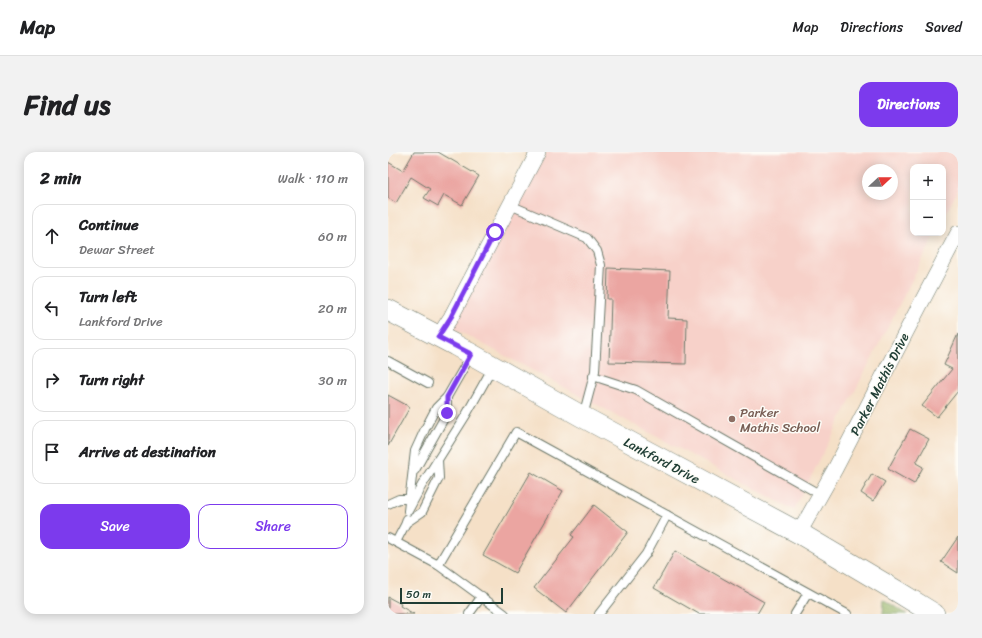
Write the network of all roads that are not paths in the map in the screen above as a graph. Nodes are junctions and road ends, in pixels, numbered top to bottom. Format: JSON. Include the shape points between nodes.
{"nodes":[{"id":1,"x":538,"y":152,"type":"edge"},
{"id":2,"x":510,"y":205,"type":"junction"},
{"id":3,"x":958,"y":233,"type":"edge"},
{"id":4,"x":388,"y":310,"type":"edge"},
{"id":5,"x":438,"y":337,"type":"junction"},
{"id":6,"x":471,"y":354,"type":"junction"},
{"id":7,"x":388,"y":361,"type":"edge"},
{"id":8,"x":494,"y":366,"type":"junction"},
{"id":9,"x":593,"y":376,"type":"junction"},
{"id":10,"x":428,"y":383,"type":"dead end"},
{"id":11,"x":447,"y":397,"type":"junction"},
{"id":12,"x":582,"y":417,"type":"junction"},
{"id":13,"x":438,"y":459,"type":"junction"},
{"id":14,"x":413,"y":474,"type":"junction"},
{"id":15,"x":821,"y":495,"type":"junction"},
{"id":16,"x":410,"y":499,"type":"junction"},
{"id":17,"x":388,"y":504,"type":"edge"},
{"id":18,"x":408,"y":511,"type":"junction"},
{"id":19,"x":666,"y":514,"type":"junction"},
{"id":20,"x":406,"y":523,"type":"junction"},
{"id":21,"x":799,"y":533,"type":"junction"},
{"id":22,"x":388,"y":538,"type":"edge"},
{"id":23,"x":396,"y":542,"type":"junction"},
{"id":24,"x":438,"y":566,"type":"junction"},
{"id":25,"x":808,"y":593,"type":"junction"},
{"id":26,"x":482,"y":596,"type":"junction"},
{"id":27,"x":469,"y":614,"type":"edge"},
{"id":28,"x":505,"y":614,"type":"edge"},
{"id":29,"x":599,"y":614,"type":"edge"},
{"id":30,"x":795,"y":614,"type":"edge"},
{"id":31,"x":847,"y":614,"type":"edge"},
{"id":32,"x":934,"y":614,"type":"edge"}],
"edges":[{"from":1,"to":2,"type":"street"},
{"from":2,"to":5,"type":"street"},
{"from":2,"to":9,"type":"lane","via":[[587,238],[597,252],[601,265]]},
{"from":3,"to":15,"type":"street","name":"Parker Mathis Drive"},
{"from":4,"to":5,"type":"main road","name":"Lankford Drive"},
{"from":5,"to":6,"type":"main road","name":"Lankford Drive"},
{"from":6,"to":8,"type":"main road","name":"Lankford Drive"},
{"from":6,"to":11,"type":"lane"},
{"from":7,"to":10,"type":"lane"},
{"from":8,"to":12,"type":"main road","name":"Lankford Drive"},
{"from":8,"to":13,"type":"lane"},
{"from":9,"to":12,"type":"lane"},
{"from":9,"to":15,"type":"lane","via":[[636,390]]},
{"from":11,"to":14,"type":"lane","via":[[447,413]]},
{"from":11,"to":14,"type":"lane","via":[[436,408],[425,429],[416,451]]},
{"from":12,"to":21,"type":"main road","name":"Lankford Drive"},
{"from":13,"to":18,"type":"lane"},
{"from":13,"to":20,"type":"lane","via":[[439,478],[422,512]]},
{"from":14,"to":16,"type":"lane"},
{"from":15,"to":21,"type":"street","name":"Parker Mathis Drive"},
{"from":16,"to":17,"type":"lane","via":[[399,499]]},
{"from":16,"to":18,"type":"lane"},
{"from":18,"to":20,"type":"lane"},
{"from":19,"to":24,"type":"lane","via":[[516,432]]},
{"from":19,"to":25,"type":"lane"},
{"from":19,"to":29,"type":"lane","via":[[646,554]]},
{"from":20,"to":23,"type":"lane"},
{"from":21,"to":32,"type":"main road","name":"Lankford Drive"},
{"from":22,"to":23,"type":"lane"},
{"from":23,"to":24,"type":"lane"},
{"from":24,"to":26,"type":"lane"},
{"from":25,"to":30,"type":"lane"},
{"from":25,"to":31,"type":"lane"},
{"from":26,"to":27,"type":"lane"},
{"from":26,"to":28,"type":"lane"}]}
